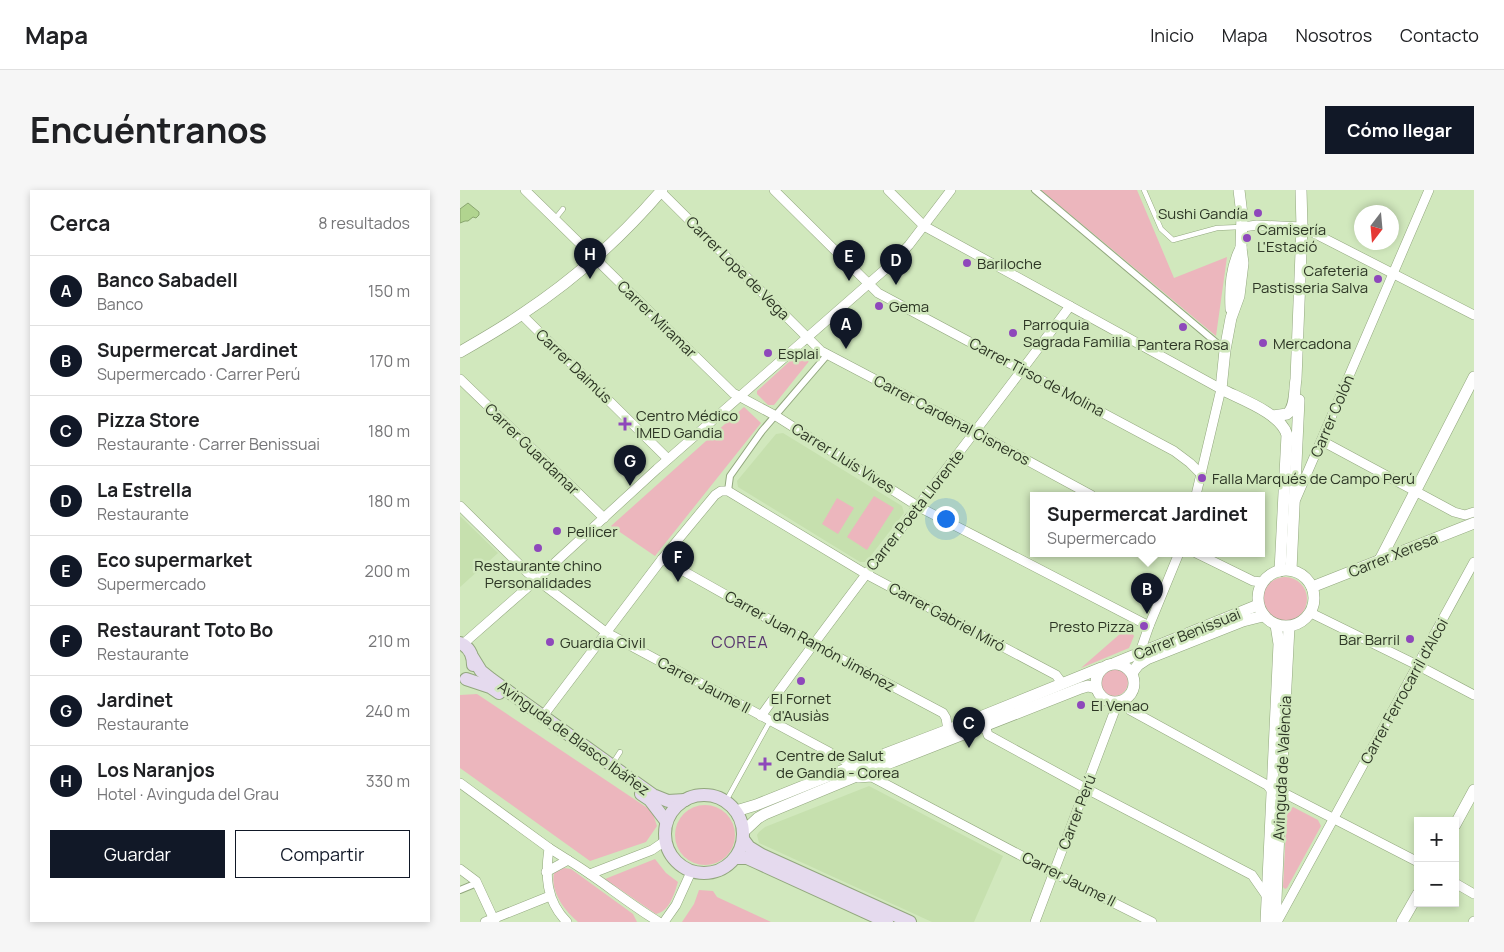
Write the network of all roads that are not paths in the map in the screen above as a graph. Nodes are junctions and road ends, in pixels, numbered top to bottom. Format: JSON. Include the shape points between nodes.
{"nodes":[{"id":1,"x":526,"y":190,"type":"edge"},
{"id":2,"x":774,"y":190,"type":"edge"},
{"id":3,"x":888,"y":190,"type":"edge"},
{"id":4,"x":951,"y":190,"type":"edge"},
{"id":5,"x":1035,"y":190,"type":"edge"},
{"id":6,"x":1144,"y":190,"type":"edge"},
{"id":7,"x":1239,"y":190,"type":"edge"},
{"id":8,"x":1302,"y":190,"type":"edge"},
{"id":9,"x":1429,"y":190,"type":"edge"},
{"id":10,"x":662,"y":191,"type":"edge"},
{"id":11,"x":563,"y":209,"type":"dead end"},
{"id":12,"x":554,"y":219,"type":"junction"},
{"id":13,"x":924,"y":226,"type":"junction"},
{"id":14,"x":1302,"y":226,"type":"junction"},
{"id":15,"x":1242,"y":227,"type":"junction"},
{"id":16,"x":595,"y":259,"type":"junction"},
{"id":17,"x":1394,"y":273,"type":"junction"},
{"id":18,"x":869,"y":285,"type":"junction"},
{"id":19,"x":1070,"y":306,"type":"junction"},
{"id":20,"x":522,"y":315,"type":"junction"},
{"id":21,"x":1474,"y":315,"type":"edge"},
{"id":22,"x":811,"y":341,"type":"junction"},
{"id":23,"x":1225,"y":350,"type":"junction"},
{"id":24,"x":460,"y":352,"type":"edge"},
{"id":25,"x":828,"y":354,"type":"junction"},
{"id":26,"x":1023,"y":369,"type":"junction"},
{"id":27,"x":1474,"y":377,"type":"edge"},
{"id":28,"x":460,"y":379,"type":"edge"},
{"id":29,"x":1296,"y":379,"type":"junction"},
{"id":30,"x":1221,"y":389,"type":"junction"},
{"id":31,"x":740,"y":398,"type":"junction"},
{"id":32,"x":776,"y":416,"type":"junction"},
{"id":33,"x":1273,"y":416,"type":"junction"},
{"id":34,"x":975,"y":432,"type":"junction"},
{"id":35,"x":1322,"y":441,"type":"junction"},
{"id":36,"x":668,"y":458,"type":"junction"},
{"id":37,"x":1202,"y":475,"type":"junction"},
{"id":38,"x":728,"y":490,"type":"junction"},
{"id":39,"x":1416,"y":491,"type":"junction"},
{"id":40,"x":1085,"y":492,"type":"edge"},
{"id":41,"x":1197,"y":492,"type":"edge"},
{"id":42,"x":1294,"y":504,"type":"junction"},
{"id":43,"x":460,"y":506,"type":"edge"},
{"id":44,"x":919,"y":506,"type":"junction"},
{"id":45,"x":1474,"y":512,"type":"edge"},
{"id":46,"x":604,"y":518,"type":"junction"},
{"id":47,"x":1474,"y":523,"type":"edge"},
{"id":48,"x":1395,"y":533,"type":"junction"},
{"id":49,"x":1406,"y":549,"type":"junction"},
{"id":50,"x":1178,"y":557,"type":"edge"},
{"id":51,"x":1204,"y":557,"type":"edge"},
{"id":52,"x":662,"y":559,"type":"junction"},
{"id":53,"x":1380,"y":560,"type":"junction"},
{"id":54,"x":1474,"y":562,"type":"edge"},
{"id":55,"x":1285,"y":570,"type":"junction"},
{"id":56,"x":866,"y":574,"type":"junction"},
{"id":57,"x":536,"y":580,"type":"junction"},
{"id":58,"x":1262,"y":582,"type":"junction"},
{"id":59,"x":1312,"y":588,"type":"junction"},
{"id":60,"x":1260,"y":610,"type":"junction"},
{"id":61,"x":1310,"y":613,"type":"junction"},
{"id":62,"x":1276,"y":625,"type":"junction"},
{"id":63,"x":1149,"y":626,"type":"junction"},
{"id":64,"x":1289,"y":627,"type":"junction"},
{"id":65,"x":607,"y":633,"type":"junction"},
{"id":66,"x":461,"y":643,"type":"edge"},
{"id":67,"x":813,"y":644,"type":"junction"},
{"id":68,"x":1140,"y":652,"type":"junction"},
{"id":69,"x":472,"y":658,"type":"junction"},
{"id":70,"x":1115,"y":663,"type":"junction"},
{"id":71,"x":1419,"y":666,"type":"junction"},
{"id":72,"x":1101,"y":668,"type":"junction"},
{"id":73,"x":1132,"y":674,"type":"junction"},
{"id":74,"x":463,"y":680,"type":"edge"},
{"id":75,"x":1062,"y":683,"type":"junction"},
{"id":76,"x":1096,"y":688,"type":"junction"},
{"id":77,"x":1474,"y":695,"type":"edge"},
{"id":78,"x":1120,"y":701,"type":"junction"},
{"id":79,"x":543,"y":716,"type":"junction"},
{"id":80,"x":761,"y":716,"type":"junction"},
{"id":81,"x":770,"y":721,"type":"junction"},
{"id":82,"x":985,"y":725,"type":"junction"},
{"id":83,"x":948,"y":730,"type":"junction"},
{"id":84,"x":620,"y":752,"type":"dead end"},
{"id":85,"x":612,"y":765,"type":"junction"},
{"id":86,"x":850,"y":774,"type":"junction"},
{"id":87,"x":460,"y":783,"type":"edge"},
{"id":88,"x":1085,"y":788,"type":"junction"},
{"id":89,"x":1474,"y":790,"type":"edge"},
{"id":90,"x":1276,"y":791,"type":"junction"},
{"id":91,"x":684,"y":800,"type":"junction"},
{"id":92,"x":726,"y":801,"type":"junction"},
{"id":93,"x":736,"y":811,"type":"junction"},
{"id":94,"x":1459,"y":818,"type":"edge"},
{"id":95,"x":1332,"y":819,"type":"junction"},
{"id":96,"x":666,"y":822,"type":"junction"},
{"id":97,"x":743,"y":836,"type":"junction"},
{"id":98,"x":665,"y":841,"type":"junction"},
{"id":99,"x":549,"y":848,"type":"junction"},
{"id":100,"x":736,"y":858,"type":"junction"},
{"id":101,"x":568,"y":860,"type":"junction"},
{"id":102,"x":1414,"y":860,"type":"edge"},
{"id":103,"x":1269,"y":864,"type":"junction"},
{"id":104,"x":460,"y":869,"type":"edge"},
{"id":105,"x":546,"y":872,"type":"junction"},
{"id":106,"x":691,"y":872,"type":"junction"},
{"id":107,"x":1054,"y":873,"type":"junction"},
{"id":108,"x":590,"y":874,"type":"junction"},
{"id":109,"x":1252,"y":875,"type":"junction"},
{"id":110,"x":477,"y":883,"type":"junction"},
{"id":111,"x":1459,"y":885,"type":"edge"},
{"id":112,"x":460,"y":890,"type":"edge"},
{"id":113,"x":1474,"y":894,"type":"edge"},
{"id":114,"x":1267,"y":895,"type":"junction"},
{"id":115,"x":550,"y":896,"type":"junction"},
{"id":116,"x":1414,"y":901,"type":"edge"},
{"id":117,"x":1275,"y":908,"type":"junction"},
{"id":118,"x":640,"y":911,"type":"junction"},
{"id":119,"x":491,"y":921,"type":"edge"},
{"id":120,"x":567,"y":922,"type":"edge"},
{"id":121,"x":641,"y":922,"type":"edge"},
{"id":122,"x":659,"y":922,"type":"edge"},
{"id":123,"x":664,"y":922,"type":"edge"},
{"id":124,"x":888,"y":922,"type":"edge"},
{"id":125,"x":910,"y":922,"type":"edge"},
{"id":126,"x":1035,"y":922,"type":"edge"},
{"id":127,"x":1152,"y":922,"type":"edge"},
{"id":128,"x":1266,"y":922,"type":"edge"},
{"id":129,"x":1276,"y":922,"type":"edge"},
{"id":130,"x":1402,"y":922,"type":"edge"}],
"edges":[{"from":1,"to":12,"type":"street","name":"Carrer Miramar"},
{"from":2,"to":18,"type":"street","name":"Carrer Tirso de Molina"},
{"from":3,"to":13,"type":"street"},
{"from":4,"to":13,"type":"street"},
{"from":5,"to":23,"type":"street"},
{"from":6,"to":15,"type":"lane","via":[[1161,229],[1173,240],[1217,228]]},
{"from":7,"to":15,"type":"street"},
{"from":8,"to":14,"type":"street"},
{"from":9,"to":17,"type":"street","name":"Carrer Colón"},
{"from":10,"to":16,"type":"street"},
{"from":10,"to":22,"type":"street","name":"Carrer Lope de Vega"},
{"from":11,"to":12,"type":"lane"},
{"from":12,"to":16,"type":"street","name":"Carrer Miramar"},
{"from":13,"to":18,"type":"street"},
{"from":13,"to":19,"type":"street"},
{"from":14,"to":15,"type":"street"},
{"from":14,"to":17,"type":"street"},
{"from":14,"to":29,"type":"street"},
{"from":15,"to":23,"type":"street","via":[[1241,248],[1235,260],[1231,284],[1231,318]]},
{"from":16,"to":20,"type":"street"},
{"from":16,"to":31,"type":"street","name":"Carrer Miramar"},
{"from":17,"to":21,"type":"street"},
{"from":17,"to":35,"type":"street","name":"Carrer Colón"},
{"from":18,"to":22,"type":"street"},
{"from":18,"to":26,"type":"street","name":"Carrer Tirso de Molina","via":[[880,294]]},
{"from":19,"to":26,"type":"street","name":"Carrer Poeta Llorente"},
{"from":19,"to":30,"type":"street"},
{"from":20,"to":24,"type":"street"},
{"from":20,"to":36,"type":"street","name":"Carrer Daimús"},
{"from":22,"to":25,"type":"street","name":"Carrer Cardenal Cisneros"},
{"from":22,"to":31,"type":"street"},
{"from":23,"to":30,"type":"street"},
{"from":25,"to":32,"type":"street"},
{"from":25,"to":34,"type":"street","name":"Carrer Cardenal Cisneros"},
{"from":26,"to":34,"type":"street","name":"Carrer Poeta Llorente"},
{"from":26,"to":37,"type":"street","name":"Carrer Tirso de Molina","via":[[1174,450]]},
{"from":27,"to":39,"type":"street"},
{"from":28,"to":46,"type":"street","name":"Carrer Guardamar"},
{"from":29,"to":33,"type":"street","via":[[1290,412]]},
{"from":29,"to":42,"type":"street","via":[[1299,395]]},
{"from":30,"to":33,"type":"street"},
{"from":30,"to":37,"type":"street"},
{"from":31,"to":32,"type":"street","name":"Carrer Miramar"},
{"from":31,"to":36,"type":"street"},
{"from":32,"to":38,"type":"street","via":[[730,476]]},
{"from":32,"to":44,"type":"street","name":"Carrer Lluís Vives"},
{"from":33,"to":55,"type":"street","via":[[1288,435]]},
{"from":34,"to":40,"type":"street","name":"Carrer Cardenal Cisneros"},
{"from":34,"to":44,"type":"street","name":"Carrer Poeta Llorente"},
{"from":35,"to":39,"type":"street"},
{"from":35,"to":42,"type":"street","name":"Carrer Colón"},
{"from":36,"to":46,"type":"street"},
{"from":37,"to":41,"type":"street"},
{"from":38,"to":52,"type":"street","via":[[715,495]]},
{"from":38,"to":56,"type":"street","name":"Carrer Gabriel Miró"},
{"from":39,"to":45,"type":"street","via":[[1454,512],[1465,515]]},
{"from":39,"to":48,"type":"street"},
{"from":42,"to":55,"type":"street"},
{"from":43,"to":57,"type":"street","name":"Carrer Jaume II"},
{"from":44,"to":56,"type":"street","name":"Carrer Poeta Llorente"},
{"from":44,"to":63,"type":"street","name":"Carrer Lluís Vives"},
{"from":46,"to":57,"type":"street"},
{"from":47,"to":49,"type":"street","name":"Carrer Xeresa"},
{"from":48,"to":49,"type":"street","via":[[1396,545]]},
{"from":48,"to":53,"type":"street"},
{"from":49,"to":53,"type":"street","name":"Carrer Xeresa"},
{"from":50,"to":63,"type":"street"},
{"from":51,"to":58,"type":"street","via":[[1253,581]]},
{"from":52,"to":65,"type":"street"},
{"from":52,"to":67,"type":"street","name":"Carrer Juan Ramón Jiménez"},
{"from":53,"to":59,"type":"street","name":"Carrer Xeresa"},
{"from":54,"to":71,"type":"street","name":"Carrer Ferrocarril d'Alcoi"},
{"from":55,"to":58,"type":"street","via":[[1273,573]]},
{"from":55,"to":59,"type":"street","via":[[1304,576]]},
{"from":56,"to":67,"type":"street","name":"Carrer Poeta Llorente"},
{"from":56,"to":75,"type":"street","name":"Carrer Gabriel Miró","via":[[1056,675]]},
{"from":57,"to":65,"type":"street","name":"Carrer Jaume II"},
{"from":57,"to":66,"type":"street"},
{"from":58,"to":60,"type":"street","via":[[1257,597]]},
{"from":59,"to":61,"type":"street","via":[[1314,600]]},
{"from":60,"to":62,"type":"street"},
{"from":60,"to":68,"type":"street","name":"Carrer Benissuai"},
{"from":60,"to":73,"type":"street","name":"Carrer Benissuai","via":[[1243,621],[1147,659]]},
{"from":61,"to":64,"type":"street","via":[[1305,620]]},
{"from":61,"to":71,"type":"street"},
{"from":62,"to":64,"type":"street"},
{"from":62,"to":90,"type":"street","name":"Avinguda de València","via":[[1279,644]]},
{"from":63,"to":68,"type":"street"},
{"from":64,"to":90,"type":"street","name":"Avinguda de València"},
{"from":65,"to":79,"type":"street"},
{"from":65,"to":80,"type":"street","name":"Carrer Jaume II"},
{"from":66,"to":69,"type":"main road","name":"Avinguda de Blasco Ibáñez","via":[[471,652]]},
{"from":67,"to":80,"type":"street","name":"Carrer Poeta Llorente"},
{"from":67,"to":83,"type":"street","name":"Carrer Juan Ramón Jiménez","via":[[943,713]]},
{"from":68,"to":70,"type":"street","name":"Carrer Benissuai"},
{"from":69,"to":74,"type":"main road","via":[[472,669]]},
{"from":69,"to":79,"type":"main road","name":"Avinguda de Blasco Ibáñez","via":[[481,671]]},
{"from":70,"to":72,"type":"street"},
{"from":70,"to":73,"type":"street"},
{"from":71,"to":77,"type":"street"},
{"from":71,"to":95,"type":"street","name":"Carrer Ferrocarril d'Alcoi"},
{"from":72,"to":75,"type":"street"},
{"from":72,"to":76,"type":"street","via":[[1096,677]]},
{"from":73,"to":78,"type":"street","via":[[1133,690]]},
{"from":74,"to":96,"type":"main road","name":"Avinguda de Blasco Ibáñez","via":[[490,687],[650,800]]},
{"from":75,"to":83,"type":"street"},
{"from":76,"to":78,"type":"street","via":[[1106,700]]},
{"from":76,"to":82,"type":"street","via":[[1081,688]]},
{"from":78,"to":88,"type":"street","name":"Carrer Perú"},
{"from":78,"to":90,"type":"street","via":[[1130,710]]},
{"from":79,"to":85,"type":"main road","name":"Avinguda de Blasco Ibáñez"},
{"from":80,"to":81,"type":"street","name":"Carrer Jaume II"},
{"from":81,"to":86,"type":"street","name":"Carrer Jaume II","via":[[842,759]]},
{"from":81,"to":92,"type":"lane"},
{"from":82,"to":86,"type":"street"},
{"from":82,"to":88,"type":"street","via":[[988,735]]},
{"from":83,"to":86,"type":"street"},
{"from":84,"to":85,"type":"lane"},
{"from":85,"to":91,"type":"main road","name":"Avinguda de Blasco Ibáñez","via":[[653,795],[668,801]]},
{"from":86,"to":93,"type":"street"},
{"from":86,"to":97,"type":"street","via":[[758,818]]},
{"from":86,"to":107,"type":"street","name":"Carrer Jaume II","via":[[872,777]]},
{"from":87,"to":99,"type":"street"},
{"from":88,"to":107,"type":"street","name":"Carrer Perú"},
{"from":88,"to":109,"type":"street"},
{"from":89,"to":94,"type":"street"},
{"from":90,"to":95,"type":"street"},
{"from":90,"to":103,"type":"street","name":"Avinguda de València"},
{"from":90,"to":117,"type":"street","name":"Avinguda de València"},
{"from":91,"to":92,"type":"main road","via":[[704,795]]},
{"from":91,"to":96,"type":"main road"},
{"from":92,"to":93,"type":"main road"},
{"from":93,"to":97,"type":"main road"},
{"from":95,"to":102,"type":"street"},
{"from":95,"to":129,"type":"street","name":"Carrer Ferrocarril d'Alcoi"},
{"from":96,"to":98,"type":"main road"},
{"from":97,"to":100,"type":"main road"},
{"from":97,"to":125,"type":"main road","via":[[749,847],[762,855]]},
{"from":98,"to":106,"type":"main road","via":[[674,860]]},
{"from":98,"to":108,"type":"street","via":[[652,850]]},
{"from":99,"to":101,"type":"street"},
{"from":99,"to":105,"type":"street"},
{"from":100,"to":106,"type":"main road","via":[[716,872]]},
{"from":100,"to":124,"type":"main road","via":[[754,861]]},
{"from":101,"to":105,"type":"street"},
{"from":101,"to":108,"type":"street"},
{"from":103,"to":109,"type":"street"},
{"from":103,"to":114,"type":"street","name":"Avinguda de València"},
{"from":104,"to":110,"type":"street"},
{"from":105,"to":115,"type":"street"},
{"from":106,"to":123,"type":"street"},
{"from":107,"to":126,"type":"street","name":"Carrer Perú"},
{"from":107,"to":127,"type":"street","name":"Carrer Jaume II"},
{"from":108,"to":118,"type":"street"},
{"from":109,"to":114,"type":"street"},
{"from":110,"to":112,"type":"street"},
{"from":110,"to":119,"type":"street"},
{"from":111,"to":113,"type":"street"},
{"from":114,"to":117,"type":"street"},
{"from":114,"to":128,"type":"street","name":"Avinguda de València"},
{"from":115,"to":119,"type":"street"},
{"from":115,"to":120,"type":"street"},
{"from":116,"to":130,"type":"street"},
{"from":117,"to":129,"type":"street","name":"Avinguda de València"},
{"from":118,"to":121,"type":"street"},
{"from":118,"to":122,"type":"street"}]}
